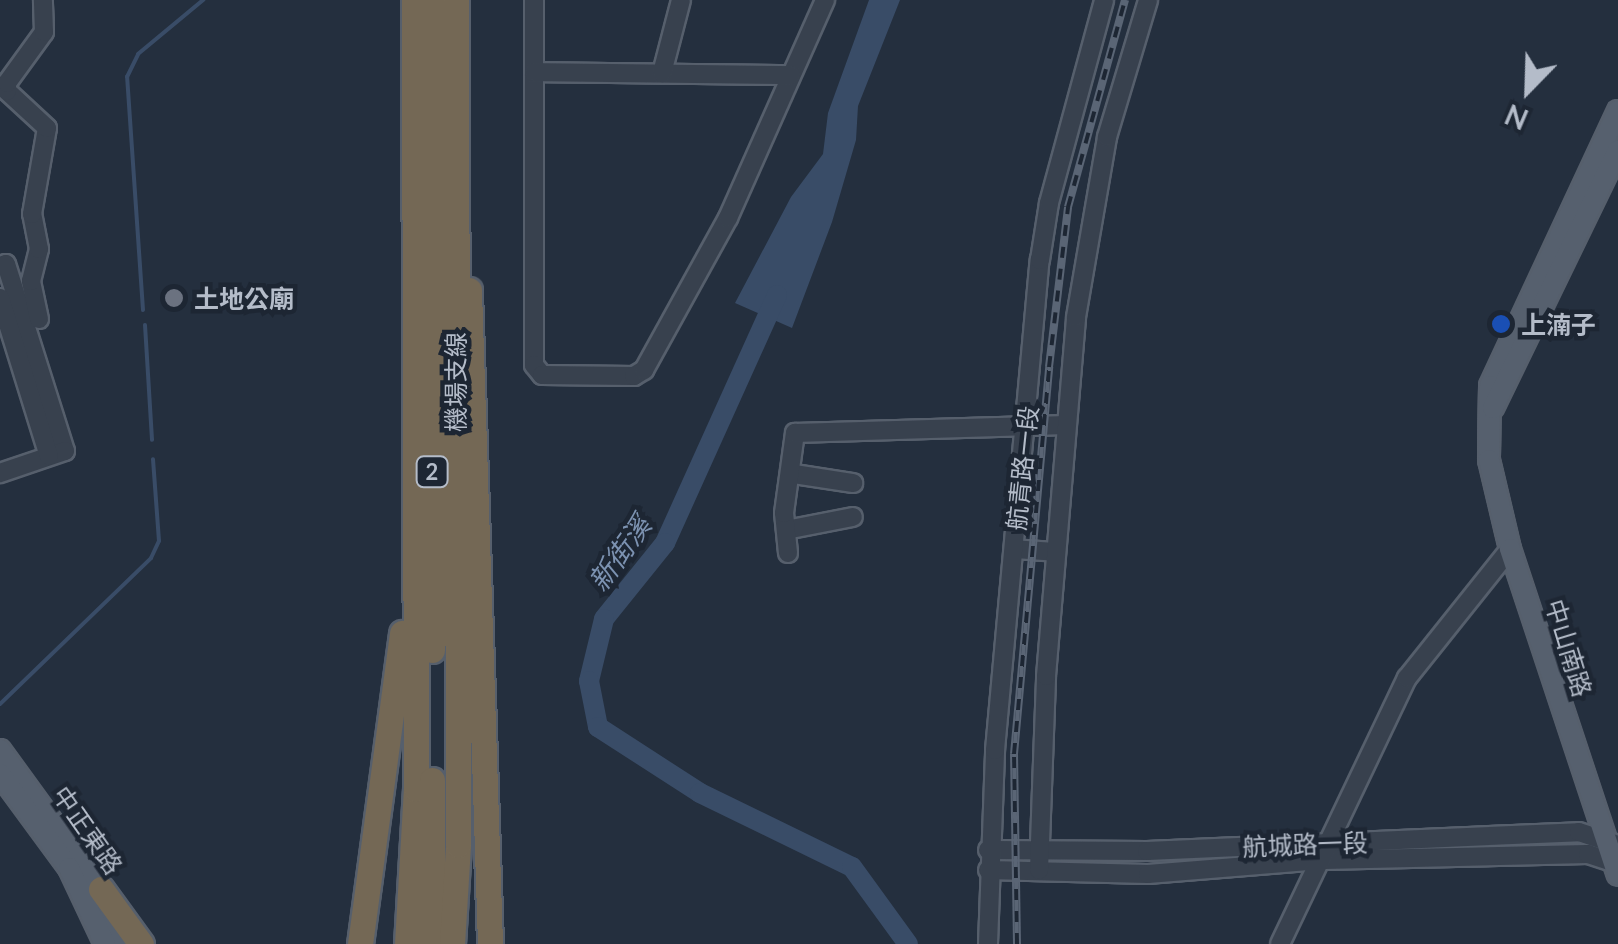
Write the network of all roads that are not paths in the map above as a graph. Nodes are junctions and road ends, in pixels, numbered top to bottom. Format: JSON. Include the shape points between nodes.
{"nodes":[{"id":1,"x":43,"y":0,"type":"edge"},
{"id":2,"x":414,"y":0,"type":"edge"},
{"id":3,"x":432,"y":0,"type":"edge"},
{"id":4,"x":456,"y":0,"type":"edge"},
{"id":5,"x":534,"y":0,"type":"edge"},
{"id":6,"x":681,"y":0,"type":"edge"},
{"id":7,"x":825,"y":0,"type":"edge"},
{"id":8,"x":1104,"y":0,"type":"edge"},
{"id":9,"x":1148,"y":0,"type":"edge"},
{"id":10,"x":534,"y":72,"type":"junction"},
{"id":11,"x":662,"y":74,"type":"junction"},
{"id":12,"x":791,"y":76,"type":"junction"},
{"id":13,"x":3,"y":80,"type":"edge"},
{"id":14,"x":1618,"y":111,"type":"edge"},
{"id":15,"x":455,"y":138,"type":"junction"},
{"id":16,"x":1618,"y":151,"type":"edge"},
{"id":17,"x":3,"y":265,"type":"edge"},
{"id":18,"x":467,"y":265,"type":"junction"},
{"id":19,"x":0,"y":298,"type":"edge"},
{"id":20,"x":40,"y":319,"type":"dead end"},
{"id":21,"x":1492,"y":410,"type":"junction"},
{"id":22,"x":1026,"y":425,"type":"junction"},
{"id":23,"x":1066,"y":425,"type":"junction"},
{"id":24,"x":57,"y":454,"type":"junction"},
{"id":25,"x":0,"y":473,"type":"edge"},
{"id":26,"x":794,"y":474,"type":"junction"},
{"id":27,"x":853,"y":483,"type":"dead end"},
{"id":28,"x":853,"y":517,"type":"dead end"},
{"id":29,"x":786,"y":530,"type":"junction"},
{"id":30,"x":1510,"y":548,"type":"junction"},
{"id":31,"x":1014,"y":549,"type":"junction"},
{"id":32,"x":1056,"y":552,"type":"junction"},
{"id":33,"x":788,"y":554,"type":"dead end"},
{"id":34,"x":414,"y":570,"type":"junction"},
{"id":35,"x":0,"y":750,"type":"edge"},
{"id":36,"x":0,"y":774,"type":"edge"},
{"id":37,"x":988,"y":850,"type":"junction"},
{"id":38,"x":1328,"y":852,"type":"junction"},
{"id":39,"x":1615,"y":859,"type":"edge"},
{"id":40,"x":1040,"y":860,"type":"junction"},
{"id":41,"x":988,"y":870,"type":"junction"},
{"id":42,"x":101,"y":890,"type":"junction"},
{"id":43,"x":105,"y":944,"type":"edge"},
{"id":44,"x":124,"y":944,"type":"edge"},
{"id":45,"x":142,"y":944,"type":"edge"},
{"id":46,"x":360,"y":944,"type":"edge"},
{"id":47,"x":404,"y":944,"type":"edge"},
{"id":48,"x":432,"y":944,"type":"edge"},
{"id":49,"x":452,"y":944,"type":"edge"},
{"id":50,"x":464,"y":944,"type":"edge"},
{"id":51,"x":490,"y":944,"type":"edge"},
{"id":52,"x":988,"y":944,"type":"edge"},
{"id":53,"x":1280,"y":944,"type":"edge"}],
"edges":[{"from":1,"to":13,"type":"street","via":[[44,32]]},
{"from":2,"to":34,"type":"highway"},
{"from":3,"to":48,"type":"highway","name":"機場支線","number":"2"},
{"from":4,"to":15,"type":"highway","name":"機場支線","number":"2"},
{"from":5,"to":10,"type":"street"},
{"from":6,"to":11,"type":"street"},
{"from":7,"to":12,"type":"street"},
{"from":8,"to":22,"type":"street","name":"航青路一段","via":[[1049,203]]},
{"from":9,"to":23,"type":"street","name":"航青路一段","via":[[1090,217]]},
{"from":10,"to":11,"type":"street"},
{"from":10,"to":12,"type":"street","via":[[534,365],[542,375],[640,374],[728,218]]},
{"from":11,"to":12,"type":"street"},
{"from":13,"to":20,"type":"street","via":[[48,128],[32,214],[40,249],[31,281]]},
{"from":14,"to":21,"type":"main road","name":"中山南路","via":[[1497,369]]},
{"from":15,"to":18,"type":"highway","via":[[466,199]]},
{"from":15,"to":49,"type":"highway","name":"機場支線","number":"2","via":[[458,844]]},
{"from":16,"to":21,"type":"main road"},
{"from":17,"to":24,"type":"street"},
{"from":18,"to":50,"type":"highway","via":[[470,736]]},
{"from":18,"to":51,"type":"highway"},
{"from":19,"to":24,"type":"street"},
{"from":21,"to":30,"type":"main road","name":"中山南路","via":[[1489,460]]},
{"from":22,"to":23,"type":"street"},
{"from":22,"to":26,"type":"street","via":[[795,433]]},
{"from":22,"to":31,"type":"street","name":"航青路一段"},
{"from":23,"to":32,"type":"street","name":"航青路一段"},
{"from":24,"to":25,"type":"street"},
{"from":26,"to":27,"type":"street"},
{"from":26,"to":29,"type":"street"},
{"from":28,"to":29,"type":"street"},
{"from":29,"to":33,"type":"street"},
{"from":30,"to":38,"type":"street","via":[[1407,678]]},
{"from":30,"to":39,"type":"main road","name":"中山南路"},
{"from":31,"to":32,"type":"street"},
{"from":31,"to":37,"type":"street","name":"航青路一段"},
{"from":32,"to":40,"type":"street","name":"航青路一段"},
{"from":34,"to":46,"type":"highway"},
{"from":34,"to":47,"type":"highway","via":[[416,788]]},
{"from":35,"to":42,"type":"main road","name":"中正東路"},
{"from":36,"to":43,"type":"main road","name":"中正東路","via":[[69,868]]},
{"from":37,"to":40,"type":"street","name":"航城路一段"},
{"from":37,"to":41,"type":"street","name":"航青路一段"},
{"from":38,"to":39,"type":"street","name":"航城路一段","via":[[1580,832]]},
{"from":38,"to":40,"type":"street","name":"航城路一段","via":[[1148,874]]},
{"from":38,"to":53,"type":"street"},
{"from":40,"to":41,"type":"street","name":"航城路一段"},
{"from":41,"to":52,"type":"street","name":"航青路一段"},
{"from":42,"to":44,"type":"main road","name":"中正東路"},
{"from":42,"to":45,"type":"highway"}]}
